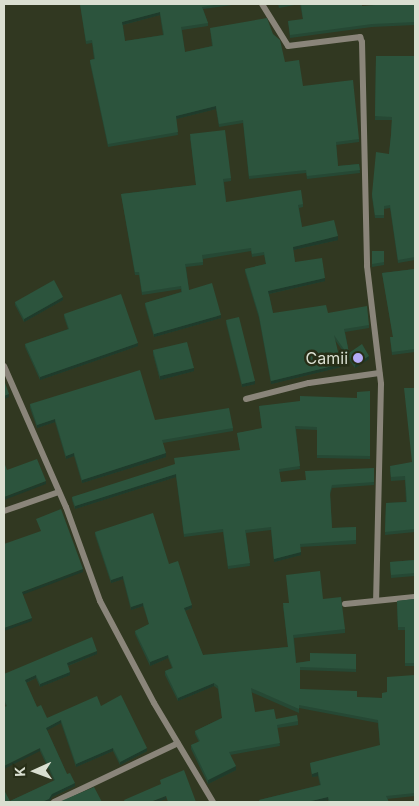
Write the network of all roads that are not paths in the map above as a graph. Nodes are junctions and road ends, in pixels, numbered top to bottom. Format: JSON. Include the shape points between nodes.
{"nodes":[{"id":1,"x":262,"y":4,"type":"edge"},
{"id":2,"x":4,"y":366,"type":"edge"},
{"id":3,"x":379,"y":373,"type":"junction"},
{"id":4,"x":246,"y":399,"type":"dead end"},
{"id":5,"x":59,"y":492,"type":"junction"},
{"id":6,"x":4,"y":511,"type":"edge"},
{"id":7,"x":415,"y":598,"type":"edge"},
{"id":8,"x":376,"y":600,"type":"junction"},
{"id":9,"x":345,"y":604,"type":"dead end"},
{"id":10,"x":178,"y":743,"type":"junction"},
{"id":11,"x":54,"y":802,"type":"edge"},
{"id":12,"x":212,"y":802,"type":"edge"}],
"edges":[{"from":1,"to":3,"type":"street","via":[[288,46],[360,37],[362,42],[367,266]]},
{"from":2,"to":5,"type":"street"},
{"from":3,"to":4,"type":"street","via":[[309,383]]},
{"from":3,"to":8,"type":"street"},
{"from":5,"to":6,"type":"street"},
{"from":5,"to":10,"type":"street","via":[[100,601]]},
{"from":7,"to":8,"type":"street"},
{"from":8,"to":9,"type":"street"},
{"from":10,"to":11,"type":"street"},
{"from":10,"to":12,"type":"street"}]}
